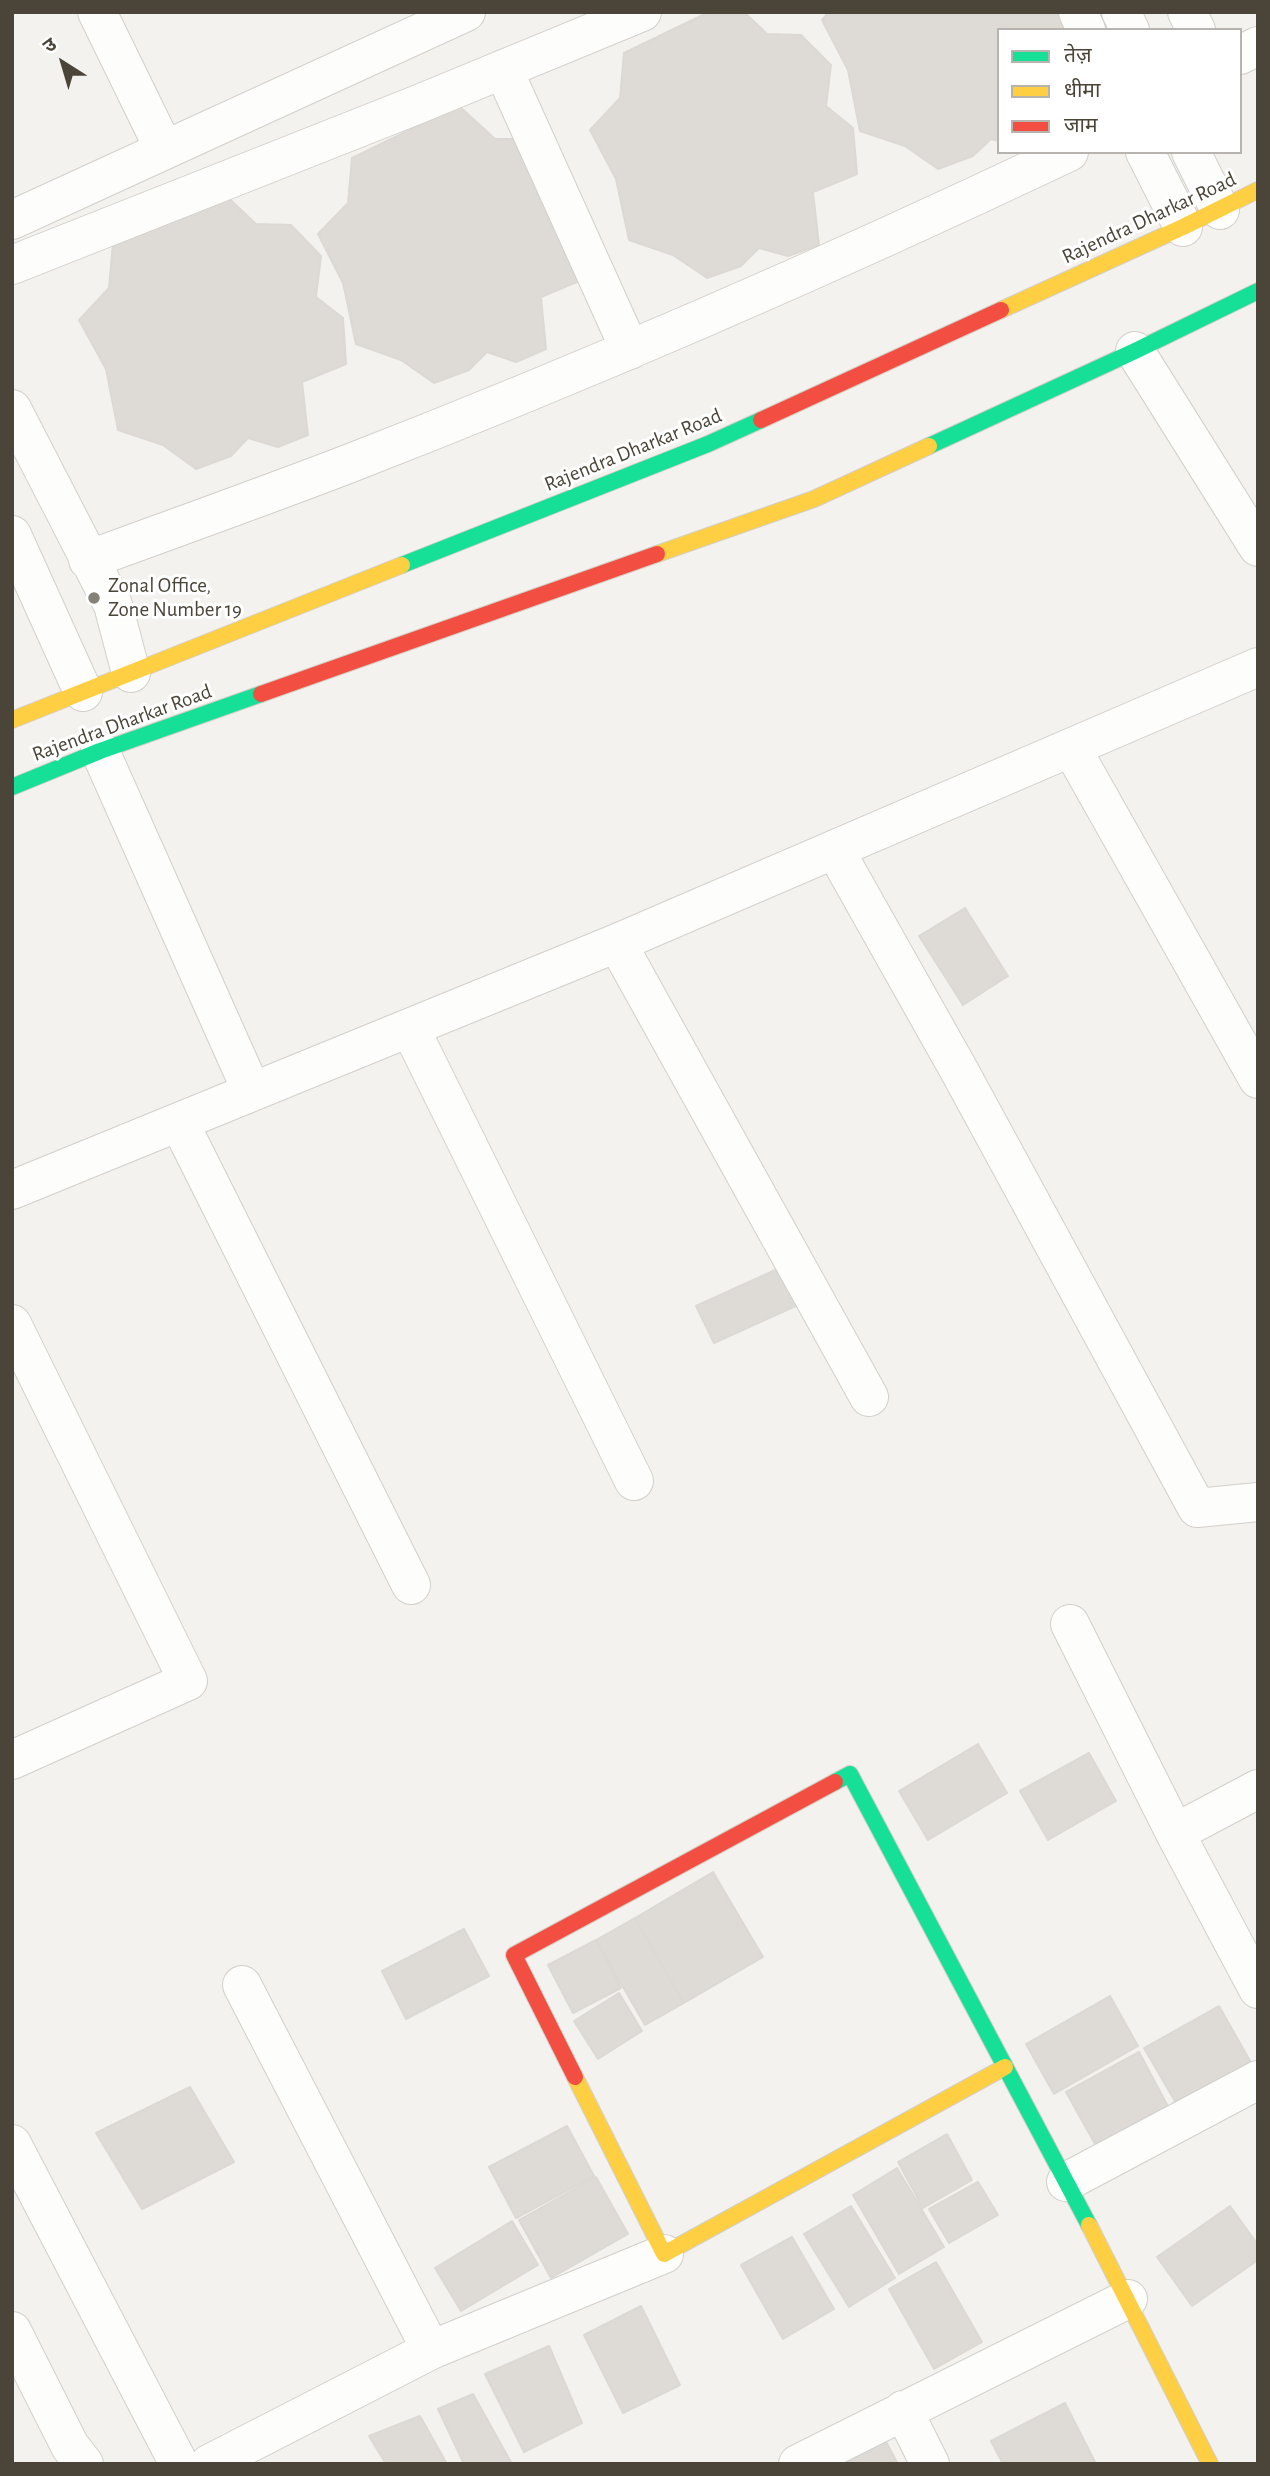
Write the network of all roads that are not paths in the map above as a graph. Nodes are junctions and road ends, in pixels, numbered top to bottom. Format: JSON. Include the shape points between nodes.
{"nodes":[{"id":1,"x":97,"y":12,"type":"edge"},
{"id":2,"x":642,"y":12,"type":"edge"},
{"id":3,"x":1078,"y":12,"type":"edge"},
{"id":4,"x":1121,"y":12,"type":"edge"},
{"id":5,"x":1187,"y":12,"type":"edge"},
{"id":6,"x":445,"y":16,"type":"edge"},
{"id":7,"x":1085,"y":28,"type":"edge"},
{"id":8,"x":1129,"y":28,"type":"edge"},
{"id":9,"x":1195,"y":28,"type":"edge"},
{"id":10,"x":1258,"y":46,"type":"edge"},
{"id":11,"x":1242,"y":54,"type":"edge"},
{"id":12,"x":503,"y":69,"type":"junction"},
{"id":13,"x":164,"y":149,"type":"junction"},
{"id":14,"x":1065,"y":154,"type":"edge"},
{"id":15,"x":1146,"y":154,"type":"edge"},
{"id":16,"x":1192,"y":154,"type":"edge"},
{"id":17,"x":1258,"y":190,"type":"edge"},
{"id":18,"x":1220,"y":210,"type":"junction"},
{"id":19,"x":12,"y":220,"type":"edge"},
{"id":20,"x":1183,"y":227,"type":"junction"},
{"id":21,"x":12,"y":265,"type":"edge"},
{"id":22,"x":1258,"y":291,"type":"edge"},
{"id":23,"x":630,"y":350,"type":"junction"},
{"id":24,"x":1135,"y":351,"type":"junction"},
{"id":25,"x":12,"y":409,"type":"edge"},
{"id":26,"x":12,"y":535,"type":"edge"},
{"id":27,"x":1258,"y":547,"type":"edge"},
{"id":28,"x":88,"y":560,"type":"junction"},
{"id":29,"x":1258,"y":667,"type":"edge"},
{"id":30,"x":131,"y":673,"type":"junction"},
{"id":31,"x":83,"y":692,"type":"junction"},
{"id":32,"x":12,"y":720,"type":"edge"},
{"id":33,"x":1072,"y":749,"type":"junction"},
{"id":34,"x":100,"y":751,"type":"junction"},
{"id":35,"x":12,"y":787,"type":"edge"},
{"id":36,"x":835,"y":850,"type":"junction"},
{"id":37,"x":617,"y":943,"type":"junction"},
{"id":38,"x":410,"y":1028,"type":"junction"},
{"id":39,"x":1258,"y":1079,"type":"edge"},
{"id":40,"x":252,"y":1093,"type":"junction"},
{"id":41,"x":179,"y":1122,"type":"junction"},
{"id":42,"x":12,"y":1190,"type":"edge"},
{"id":43,"x":12,"y":1324,"type":"edge"},
{"id":44,"x":869,"y":1397,"type":"dead end"},
{"id":45,"x":634,"y":1481,"type":"dead end"},
{"id":46,"x":1258,"y":1502,"type":"edge"},
{"id":47,"x":411,"y":1585,"type":"dead end"},
{"id":48,"x":1070,"y":1624,"type":"dead end"},
{"id":49,"x":12,"y":1760,"type":"edge"},
{"id":50,"x":1258,"y":1789,"type":"edge"},
{"id":51,"x":1175,"y":1833,"type":"junction"},
{"id":52,"x":242,"y":1985,"type":"dead end"},
{"id":53,"x":1258,"y":1989,"type":"edge"},
{"id":54,"x":1005,"y":2067,"type":"junction"},
{"id":55,"x":1258,"y":2080,"type":"edge"},
{"id":56,"x":12,"y":2144,"type":"edge"},
{"id":57,"x":1066,"y":2182,"type":"junction"},
{"id":58,"x":664,"y":2254,"type":"junction"},
{"id":59,"x":1128,"y":2299,"type":"junction"},
{"id":60,"x":12,"y":2331,"type":"edge"},
{"id":61,"x":430,"y":2350,"type":"junction"},
{"id":62,"x":903,"y":2410,"type":"junction"},
{"id":63,"x":84,"y":2464,"type":"edge"},
{"id":64,"x":179,"y":2464,"type":"edge"},
{"id":65,"x":209,"y":2464,"type":"edge"},
{"id":66,"x":798,"y":2464,"type":"edge"},
{"id":67,"x":930,"y":2464,"type":"edge"},
{"id":68,"x":1210,"y":2464,"type":"edge"}],
"edges":[{"from":1,"to":13,"type":"street"},
{"from":2,"to":12,"type":"street"},
{"from":3,"to":7,"type":"street"},
{"from":4,"to":8,"type":"street"},
{"from":5,"to":9,"type":"street"},
{"from":6,"to":13,"type":"street"},
{"from":10,"to":11,"type":"street"},
{"from":12,"to":21,"type":"street"},
{"from":12,"to":23,"type":"street"},
{"from":13,"to":19,"type":"street"},
{"from":14,"to":23,"type":"street","via":[[887,239]]},
{"from":15,"to":20,"type":"street"},
{"from":16,"to":18,"type":"street"},
{"from":17,"to":18,"type":"main road","name":"Rajendra Dharkar Road"},
{"from":18,"to":20,"type":"main road","name":"Rajendra Dharkar Road"},
{"from":20,"to":30,"type":"main road","name":"Rajendra Dharkar Road","via":[[708,444]]},
{"from":22,"to":24,"type":"main road","name":"Rajendra Dharkar Road"},
{"from":23,"to":28,"type":"street","via":[[348,464]]},
{"from":24,"to":27,"type":"street"},
{"from":24,"to":34,"type":"main road","name":"Rajendra Dharkar Road","via":[[814,499]]},
{"from":25,"to":28,"type":"street"},
{"from":26,"to":31,"type":"street"},
{"from":28,"to":30,"type":"street","via":[[113,605]]},
{"from":29,"to":33,"type":"street"},
{"from":30,"to":31,"type":"main road","name":"Rajendra Dharkar Road"},
{"from":31,"to":32,"type":"main road","name":"Rajendra Dharkar Road"},
{"from":33,"to":36,"type":"street"},
{"from":33,"to":39,"type":"street"},
{"from":34,"to":35,"type":"main road","name":"Rajendra Dharkar Road"},
{"from":34,"to":40,"type":"street"},
{"from":36,"to":37,"type":"street"},
{"from":36,"to":46,"type":"street","via":[[1198,1508]]},
{"from":37,"to":38,"type":"street"},
{"from":37,"to":44,"type":"street"},
{"from":38,"to":40,"type":"street"},
{"from":38,"to":45,"type":"street"},
{"from":40,"to":41,"type":"street"},
{"from":41,"to":42,"type":"street"},
{"from":41,"to":47,"type":"street"},
{"from":43,"to":49,"type":"street","via":[[188,1681]]},
{"from":48,"to":51,"type":"street"},
{"from":50,"to":51,"type":"street"},
{"from":51,"to":53,"type":"street"},
{"from":52,"to":61,"type":"street"},
{"from":54,"to":57,"type":"main road"},
{"from":54,"to":58,"type":"main road"},
{"from":54,"to":58,"type":"main road","via":[[850,1774],[514,1955]]},
{"from":55,"to":57,"type":"street"},
{"from":56,"to":64,"type":"street"},
{"from":57,"to":59,"type":"main road"},
{"from":58,"to":61,"type":"street"},
{"from":59,"to":62,"type":"street"},
{"from":59,"to":68,"type":"main road"},
{"from":60,"to":63,"type":"street","via":[[70,2446]]},
{"from":61,"to":65,"type":"street"},
{"from":62,"to":66,"type":"street"},
{"from":62,"to":67,"type":"street"}]}
